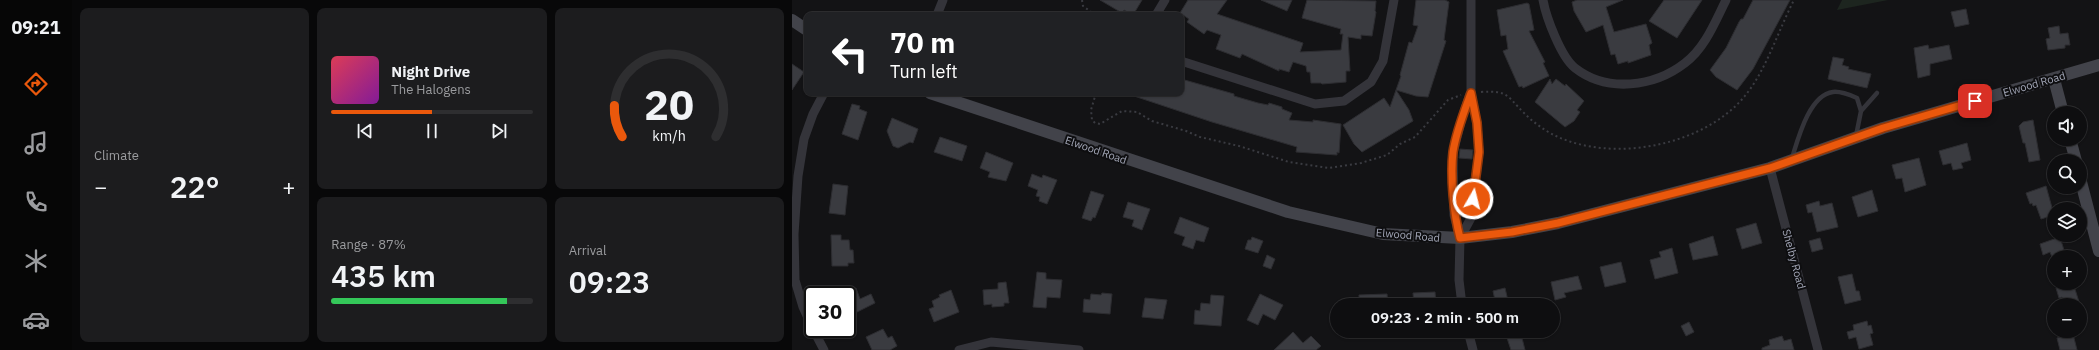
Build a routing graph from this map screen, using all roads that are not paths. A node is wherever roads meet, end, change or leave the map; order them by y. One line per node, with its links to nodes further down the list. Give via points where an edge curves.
1 (943, 0): 7 (street)
2 (1165, 0): 8 (street)
3 (1394, 0): 11 (street, via 1383,61 1371,82 1344,101 1315,104)
4 (1472, 0): 14 (street)
5 (1543, 0): 6 (street, via 1545,12 1563,51 1574,67 1591,78 1621,85 1651,81 1685,63 1710,34)
6 (1726, 0)
7 (938, 12)
8 (1158, 12)
9 (792, 20): 10 (main road)
10 (804, 28)
11 (1184, 62)
12 (2099, 65): 13 (main road, Elwood Road)
13 (2054, 79): 18 (main road); 20 (main road, Elwood Road)
14 (1473, 93): 24 (street, via 1479,152 1471,218); 24 (street, via 1462,118 1453,153 1454,215)
15 (1877, 93): 19 (lane)
16 (822, 96): 26 (street, via 804,139 798,176)
17 (939, 96): 24 (main road, Elwood Road, via 1288,212 1383,234)
18 (2061, 106)
19 (1862, 111): 20 (lane); 21 (lane, via 1857,98 1834,92 1825,94 1813,106)
20 (1856, 138): 21 (main road, Elwood Road)
21 (1792, 160): 22 (main road, Elwood Road)
22 (1770, 168): 24 (main road, Elwood Road, via 1558,223); 35 (street, Shelby Road)
23 (2084, 194): 25 (main road)
24 (1460, 238): 27 (street)
25 (2099, 251)
26 (794, 280): 28 (street)
27 (1461, 298)
28 (804, 309)
29 (818, 338): 31 (street)
30 (1470, 338): 34 (street)
31 (824, 350)
32 (959, 350): 33 (street, via 991,342)
33 (1079, 350)
34 (1473, 350)
35 (1818, 350)

